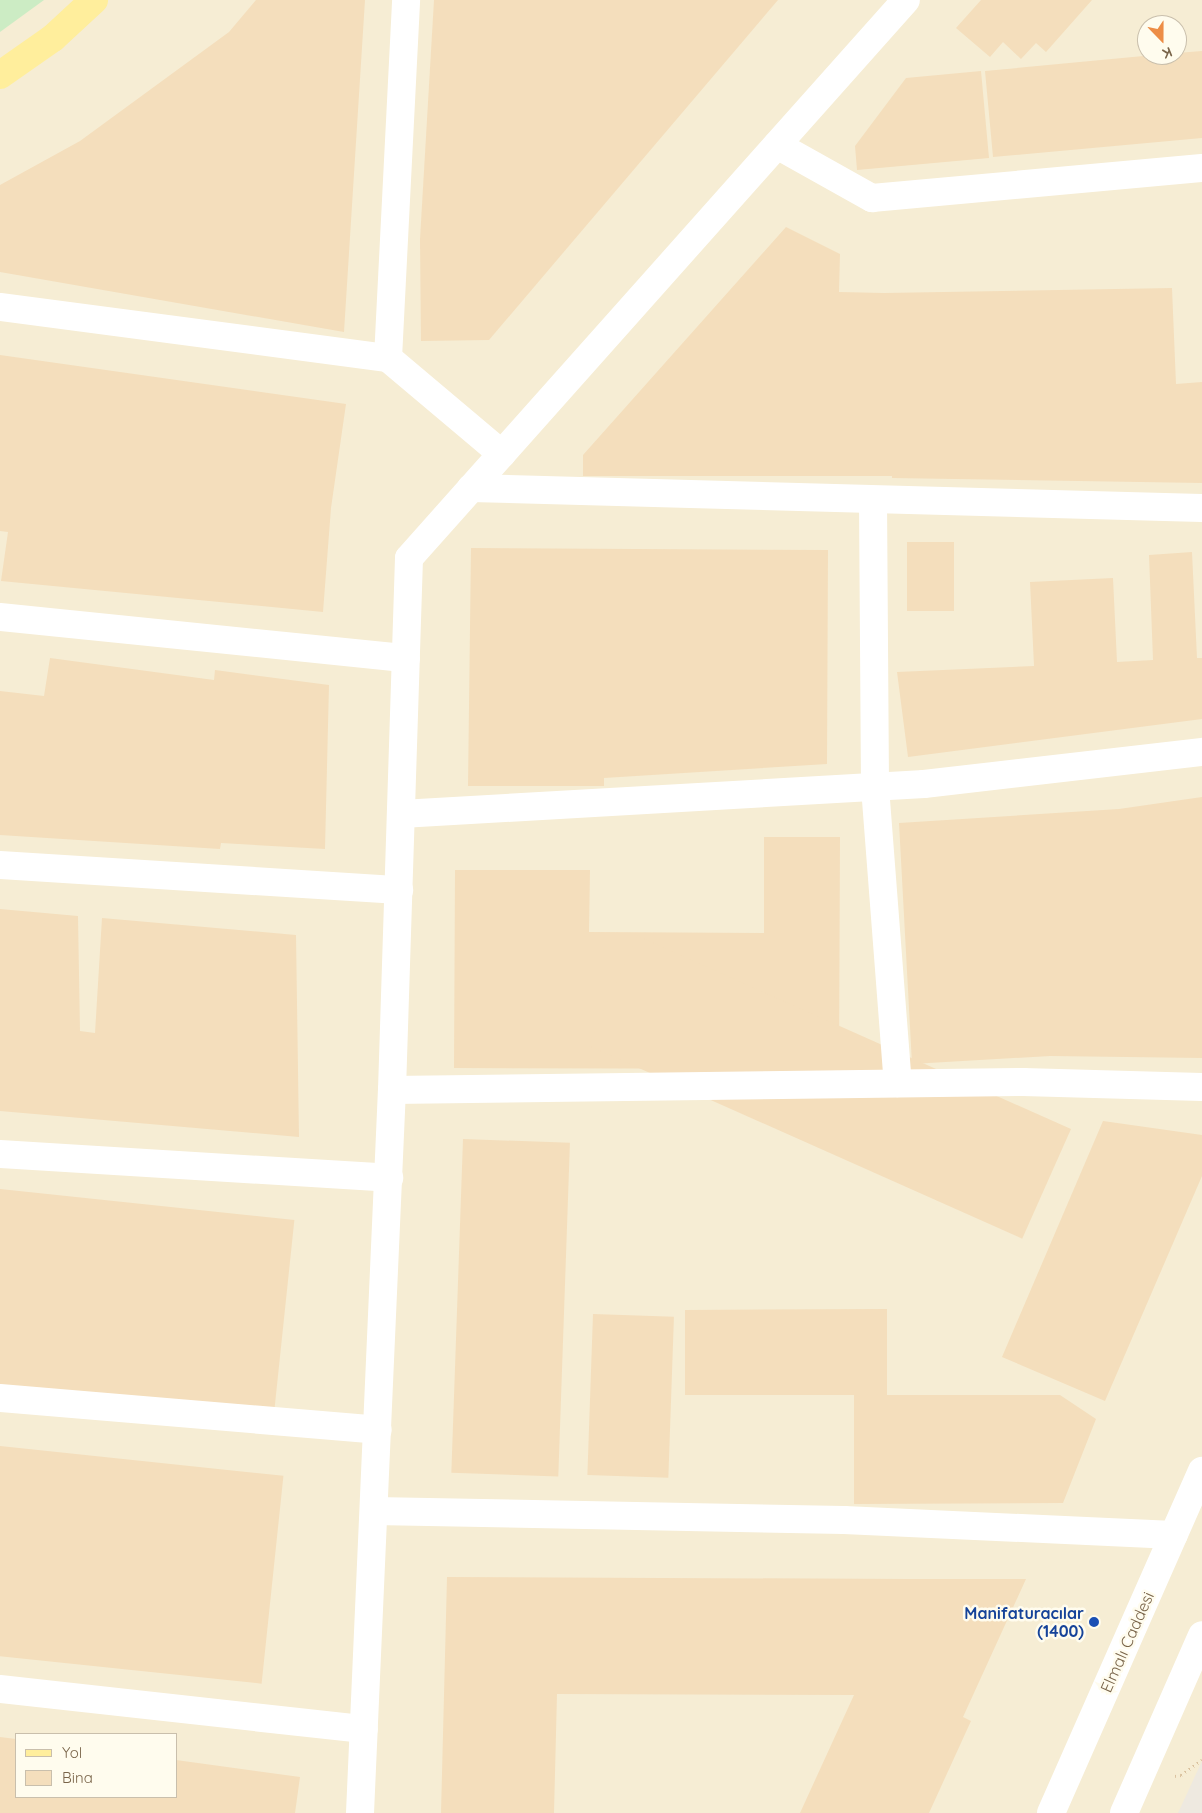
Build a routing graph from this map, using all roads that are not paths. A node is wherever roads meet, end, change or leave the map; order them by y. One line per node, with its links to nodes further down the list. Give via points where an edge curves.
1 (94, 0): 4 (main road, via 53,38)
2 (406, 0): 8 (street)
3 (906, 0): 5 (street)
4 (0, 75)
5 (777, 145): 6 (street, via 872,198); 9 (street)
6 (1202, 168)
7 (0, 307): 8 (street)
8 (388, 358): 9 (street)
9 (502, 454): 10 (street)
10 (471, 488): 11 (street); 14 (street, via 409,558)
11 (873, 500): 12 (street); 16 (street)
12 (1202, 508)
13 (0, 617): 14 (street)
14 (406, 658): 17 (street)
15 (1202, 752): 16 (street)
16 (876, 787): 17 (street); 20 (street)
17 (401, 814): 19 (street)
18 (0, 865): 19 (street)
19 (399, 890): 22 (street)
20 (898, 1083): 21 (street, via 1023,1082); 22 (street)
21 (1202, 1087)
22 (392, 1090): 24 (street)
23 (0, 1154): 24 (street)
24 (389, 1178): 26 (street)
25 (0, 1398): 26 (street)
26 (378, 1430): 28 (street)
27 (1202, 1471): 29 (street, Elmalı Caddesi)
28 (374, 1511): 29 (street, via 844,1520); 32 (street)
29 (1174, 1535): 34 (street, Elmalı Caddesi)
30 (1202, 1635): 35 (street)
31 (0, 1689): 32 (street)
32 (364, 1729): 33 (street)
33 (360, 1813)
34 (1052, 1813)
35 (1124, 1813)

